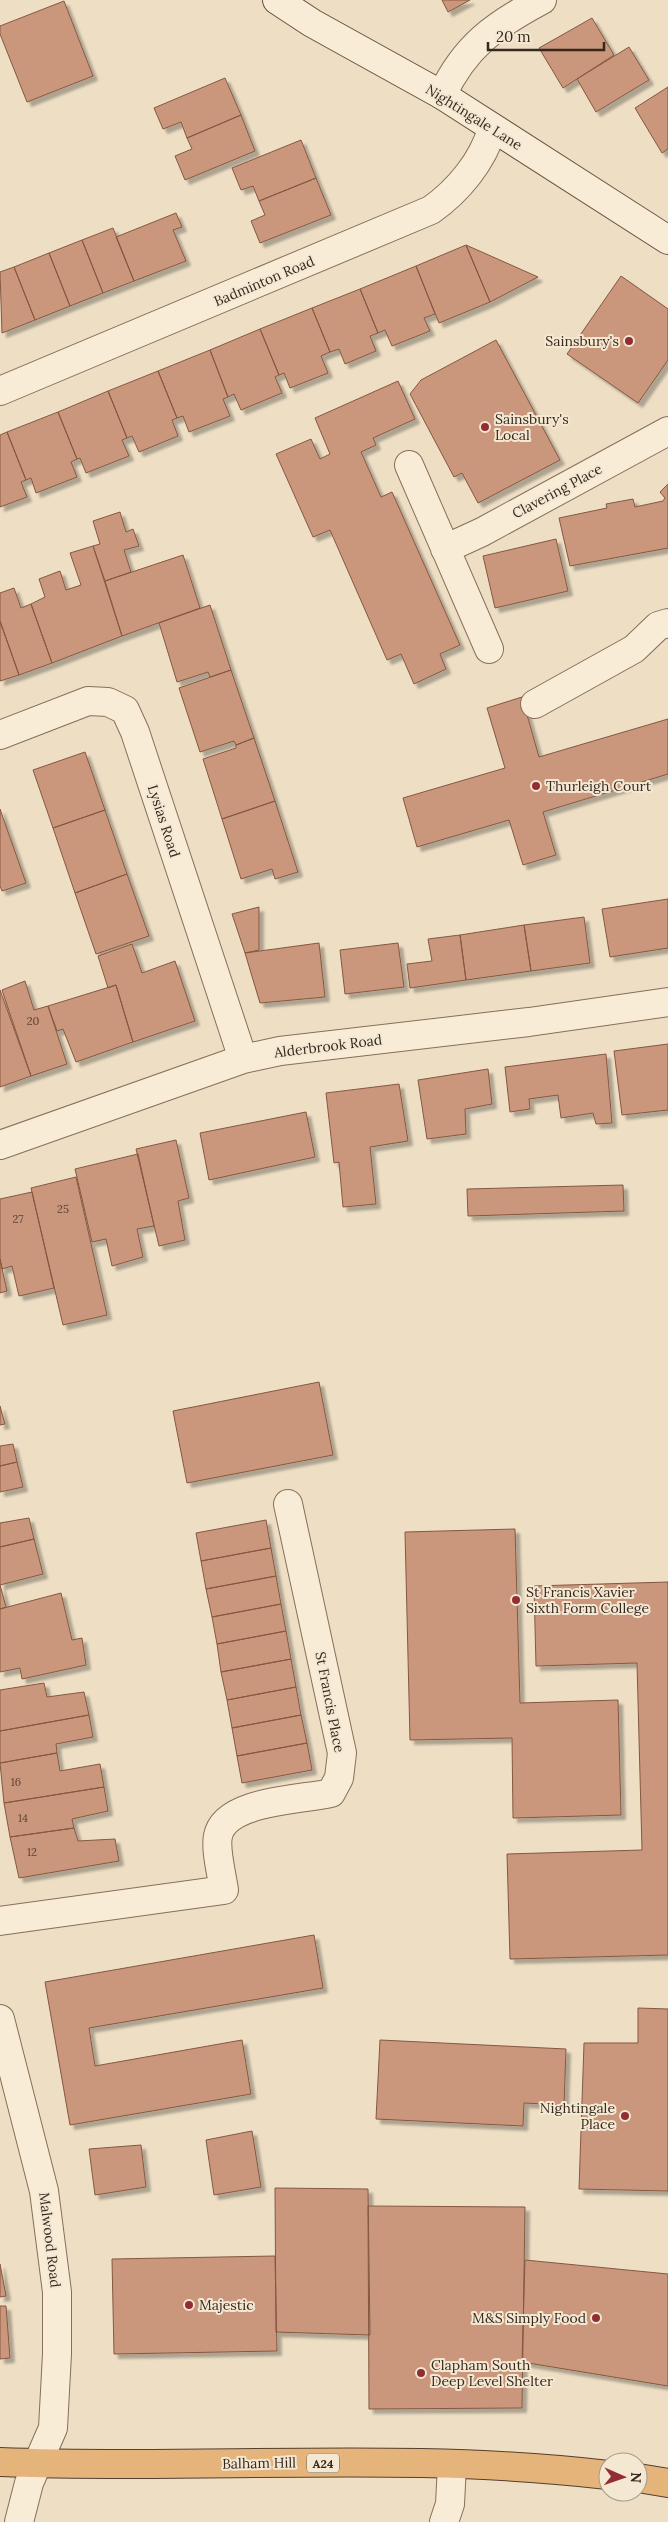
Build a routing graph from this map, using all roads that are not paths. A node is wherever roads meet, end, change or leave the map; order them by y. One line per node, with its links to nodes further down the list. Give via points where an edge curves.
1 (277, 0): 3 (street, Nightingale Lane)
2 (542, 0): 3 (street, via 483,36 468,53)
3 (442, 95): 4 (street, Nightingale Lane)
4 (492, 129): 5 (street, Nightingale Lane); 6 (street, Badminton Road, via 488,143 461,185 431,210)
5 (668, 240)
6 (0, 390)
7 (668, 431): 9 (street, Clavering Place)
8 (409, 465): 9 (street)
9 (445, 549): 11 (street)
10 (668, 623): 12 (street, via 658,626 634,649)
11 (489, 649)
12 (535, 704)
13 (0, 734): 15 (street, Lysias Road, via 88,701 108,702 125,710)
14 (668, 1002): 15 (street, Alderbrook Road)
15 (243, 1058): 16 (street, Alderbrook Road)
16 (0, 1144)
17 (288, 1504): 18 (street, St Francis Place, via 342,1753 339,1778 331,1793 262,1804 231,1816 222,1824 217,1837 224,1890)
18 (0, 1921)
19 (0, 2019): 21 (street, Malwood Road, via 44,2191 57,2292 56,2405 53,2428)
20 (0, 2462): 21 (highway, Balham Hill / A24)
21 (38, 2463): 22 (highway, Balham Hill / A24, via 361,2462); 26 (street, Malwood Road)
22 (452, 2465): 23 (highway, Balham Hill / A24); 27 (street, via 450,2504)
23 (598, 2474)
24 (648, 2479): 25 (highway)
25 (668, 2482)
26 (18, 2522)
27 (444, 2522)

